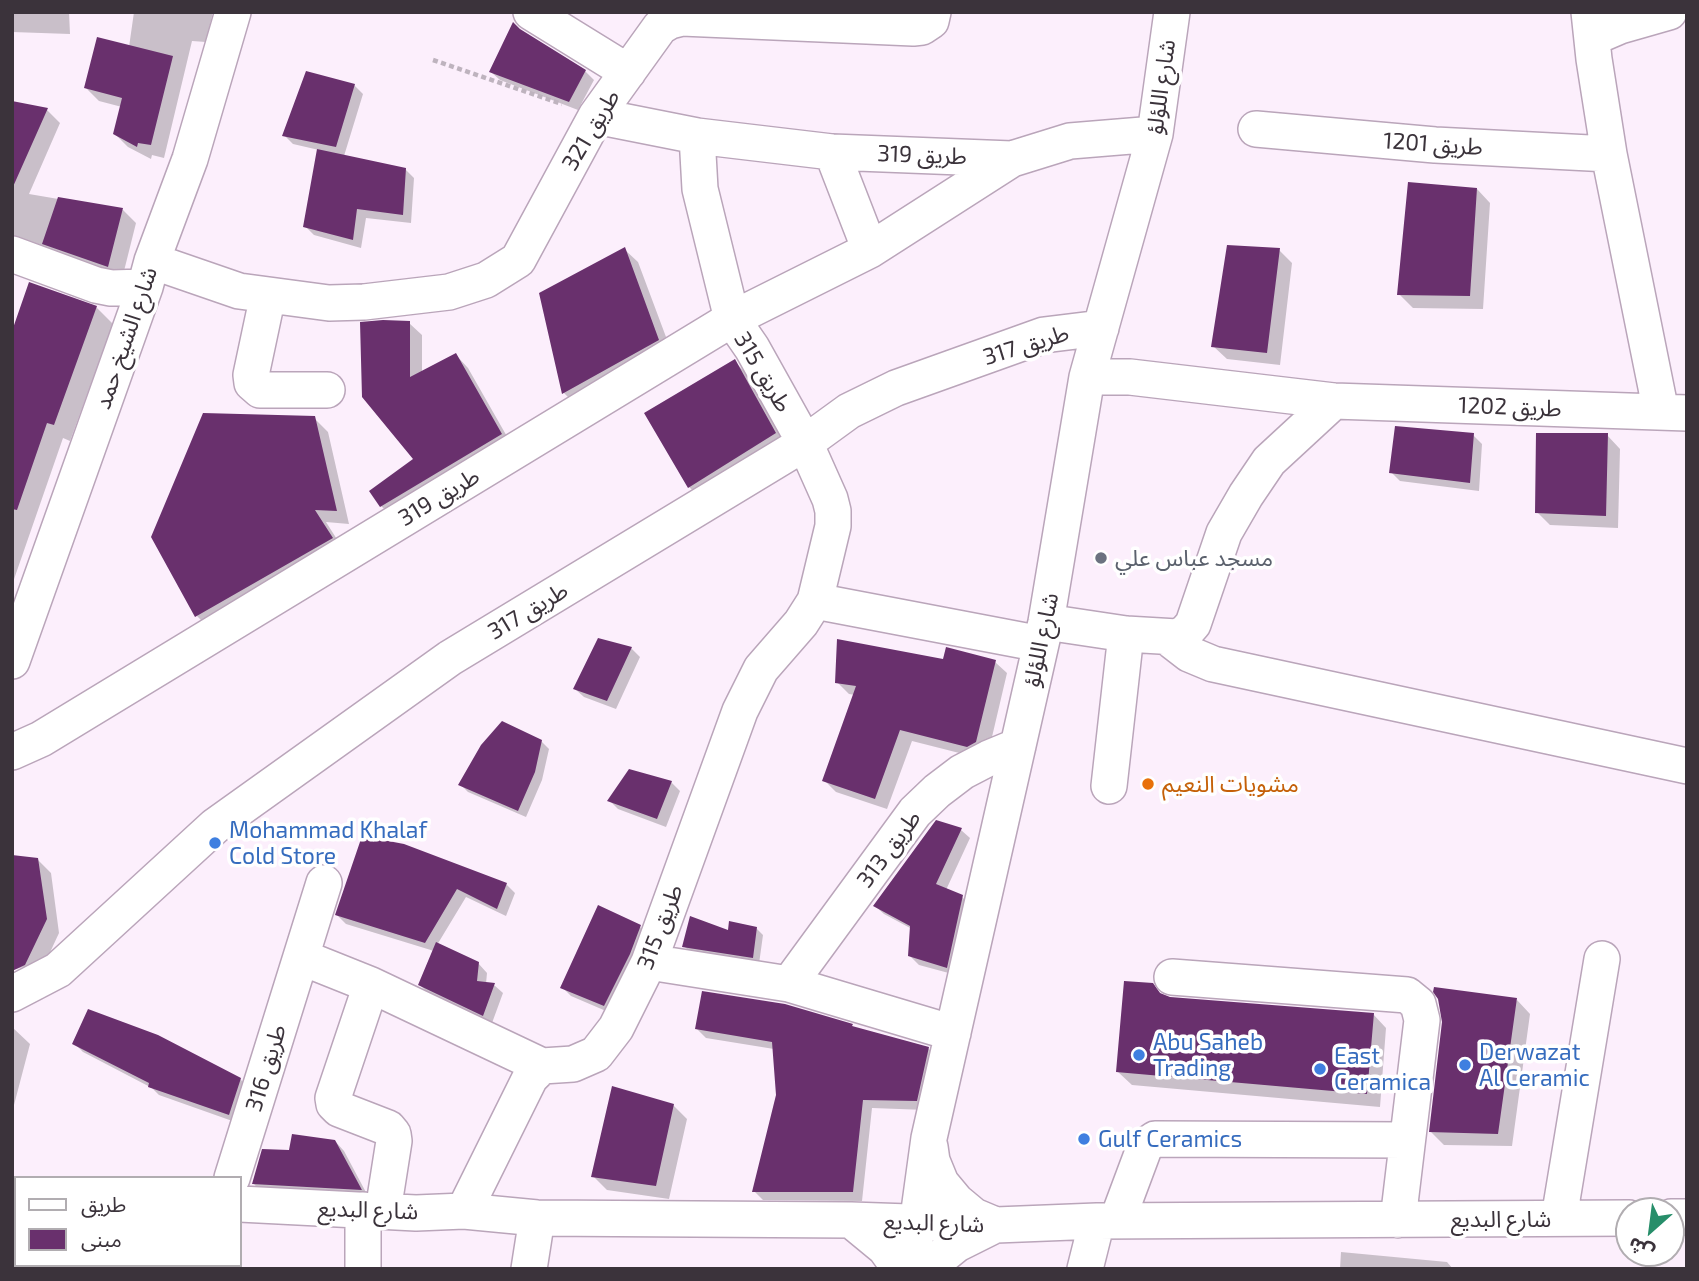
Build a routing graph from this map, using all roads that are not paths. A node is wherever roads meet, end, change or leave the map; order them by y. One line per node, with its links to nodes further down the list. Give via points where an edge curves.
1 (233, 12): 17 (street, شارع الشيخ حمد, via 190,159)
2 (531, 12): 7 (street)
3 (933, 12): 7 (street, طريق 321, via 931,21 913,28 682,18 660,27)
4 (1669, 12): 6 (street, via 1620,26)
5 (1164, 14): 10 (street, شارع اللؤلؤ)
6 (1591, 25): 13 (street)
7 (628, 72): 8 (street, طريق 321)
8 (596, 116): 11 (street, طريق 319); 18 (street, طريق 321, via 518,260 486,280 449,292 363,302)
9 (1256, 129): 13 (street, طريق 1201)
10 (1155, 134): 14 (street, طريق 319, via 1070,142); 20 (street, شارع اللؤلؤ)
11 (696, 136): 12 (street, طريق 319); 19 (street, طريق 315, via 700,189)
12 (832, 152): 14 (street, طريق 319); 15 (street)
13 (1609, 154): 24 (street)
14 (1012, 159): 15 (street, طريق 319)
15 (870, 250): 19 (street, طريق 319)
16 (12, 254): 17 (street, طريق 321, via 111,288)
17 (148, 274): 18 (street, طريق 321); 27 (street, شارع الشيخ حمد)
18 (268, 295): 22 (street, via 252,383 260,390)
19 (732, 319): 25 (street, طريق 315); 33 (street, طريق 319, via 41,738)
20 (1101, 328): 21 (street, شارع اللؤلؤ); 25 (street, طريق 317, via 1044,335 896,388 849,411)
21 (1087, 377): 23 (street, طريق 1202, via 1142,378); 28 (street, شارع اللؤلؤ)
22 (327, 390)
23 (1334, 401): 24 (street, طريق 1202); 30 (street, via 1269,461 1224,533 1193,624 1177,637)
24 (1674, 413)
25 (805, 443): 26 (street, طريق 315, via 833,511 834,526); 43 (street, طريق 317, via 450,658 215,825 58,970)
26 (815, 601): 28 (street); 39 (street, طريق 315, via 761,669 740,711)
27 (19, 620): 31 (street, شارع الشيخ حمد)
28 (1044, 633): 29 (street); 32 (street, شارع اللؤلؤ)
29 (1126, 634): 30 (street); 35 (street)
30 (1167, 637): 34 (street, via 1189,654 1213,664)
31 (12, 661)
32 (1018, 746): 41 (street, طريق 313, via 962,772 915,812); 44 (street, شارع اللؤلؤ)
33 (12, 751)
34 (1687, 766)
35 (1109, 786)
36 (324, 883): 37 (street, طريق 316)
37 (301, 957): 42 (street); 48 (street, طريق 316)
38 (1602, 960): 53 (street)
39 (649, 962): 41 (street); 45 (street, طريق 315, via 616,1028 596,1054 573,1064)
40 (1172, 977): 47 (street, via 1407,995 1418,1004 1422,1020)
41 (789, 984): 44 (street)
42 (371, 985): 45 (street); 50 (street, via 333,1098 339,1109 393,1134)
43 (12, 994)
44 (953, 1033): 46 (street, شارع اللؤلؤ)
45 (542, 1066): 51 (street, via 530,1078)
46 (929, 1138): 58 (street, شارع اللؤلؤ); 59 (street, via 941,1182 974,1216)
47 (1406, 1140): 56 (street); 57 (street, via 1155,1139 1145,1146)
48 (233, 1176)
49 (242, 1204): 50 (street, شارع البديع)
50 (373, 1210): 51 (street, شارع البديع); 60 (street)
51 (464, 1211): 52 (street, شارع البديع)
52 (537, 1218): 55 (street, شارع البديع); 61 (street)
53 (1559, 1218): 54 (street, شارع البديع); 56 (street, شارع البديع)
54 (1615, 1218)
55 (851, 1220): 58 (street, شارع البديع); 62 (street, via 885,1248)
56 (1398, 1220): 57 (street, شارع البديع)
57 (1107, 1221): 59 (street, شارع البديع); 65 (street)
58 (918, 1222): 59 (street, شارع البديع); 63 (street, شارع اللؤلؤ)
59 (996, 1225): 64 (street, via 957,1244)
60 (363, 1269)
61 (529, 1269)
62 (900, 1269)
63 (911, 1269)
64 (926, 1269)
65 (1085, 1269)

